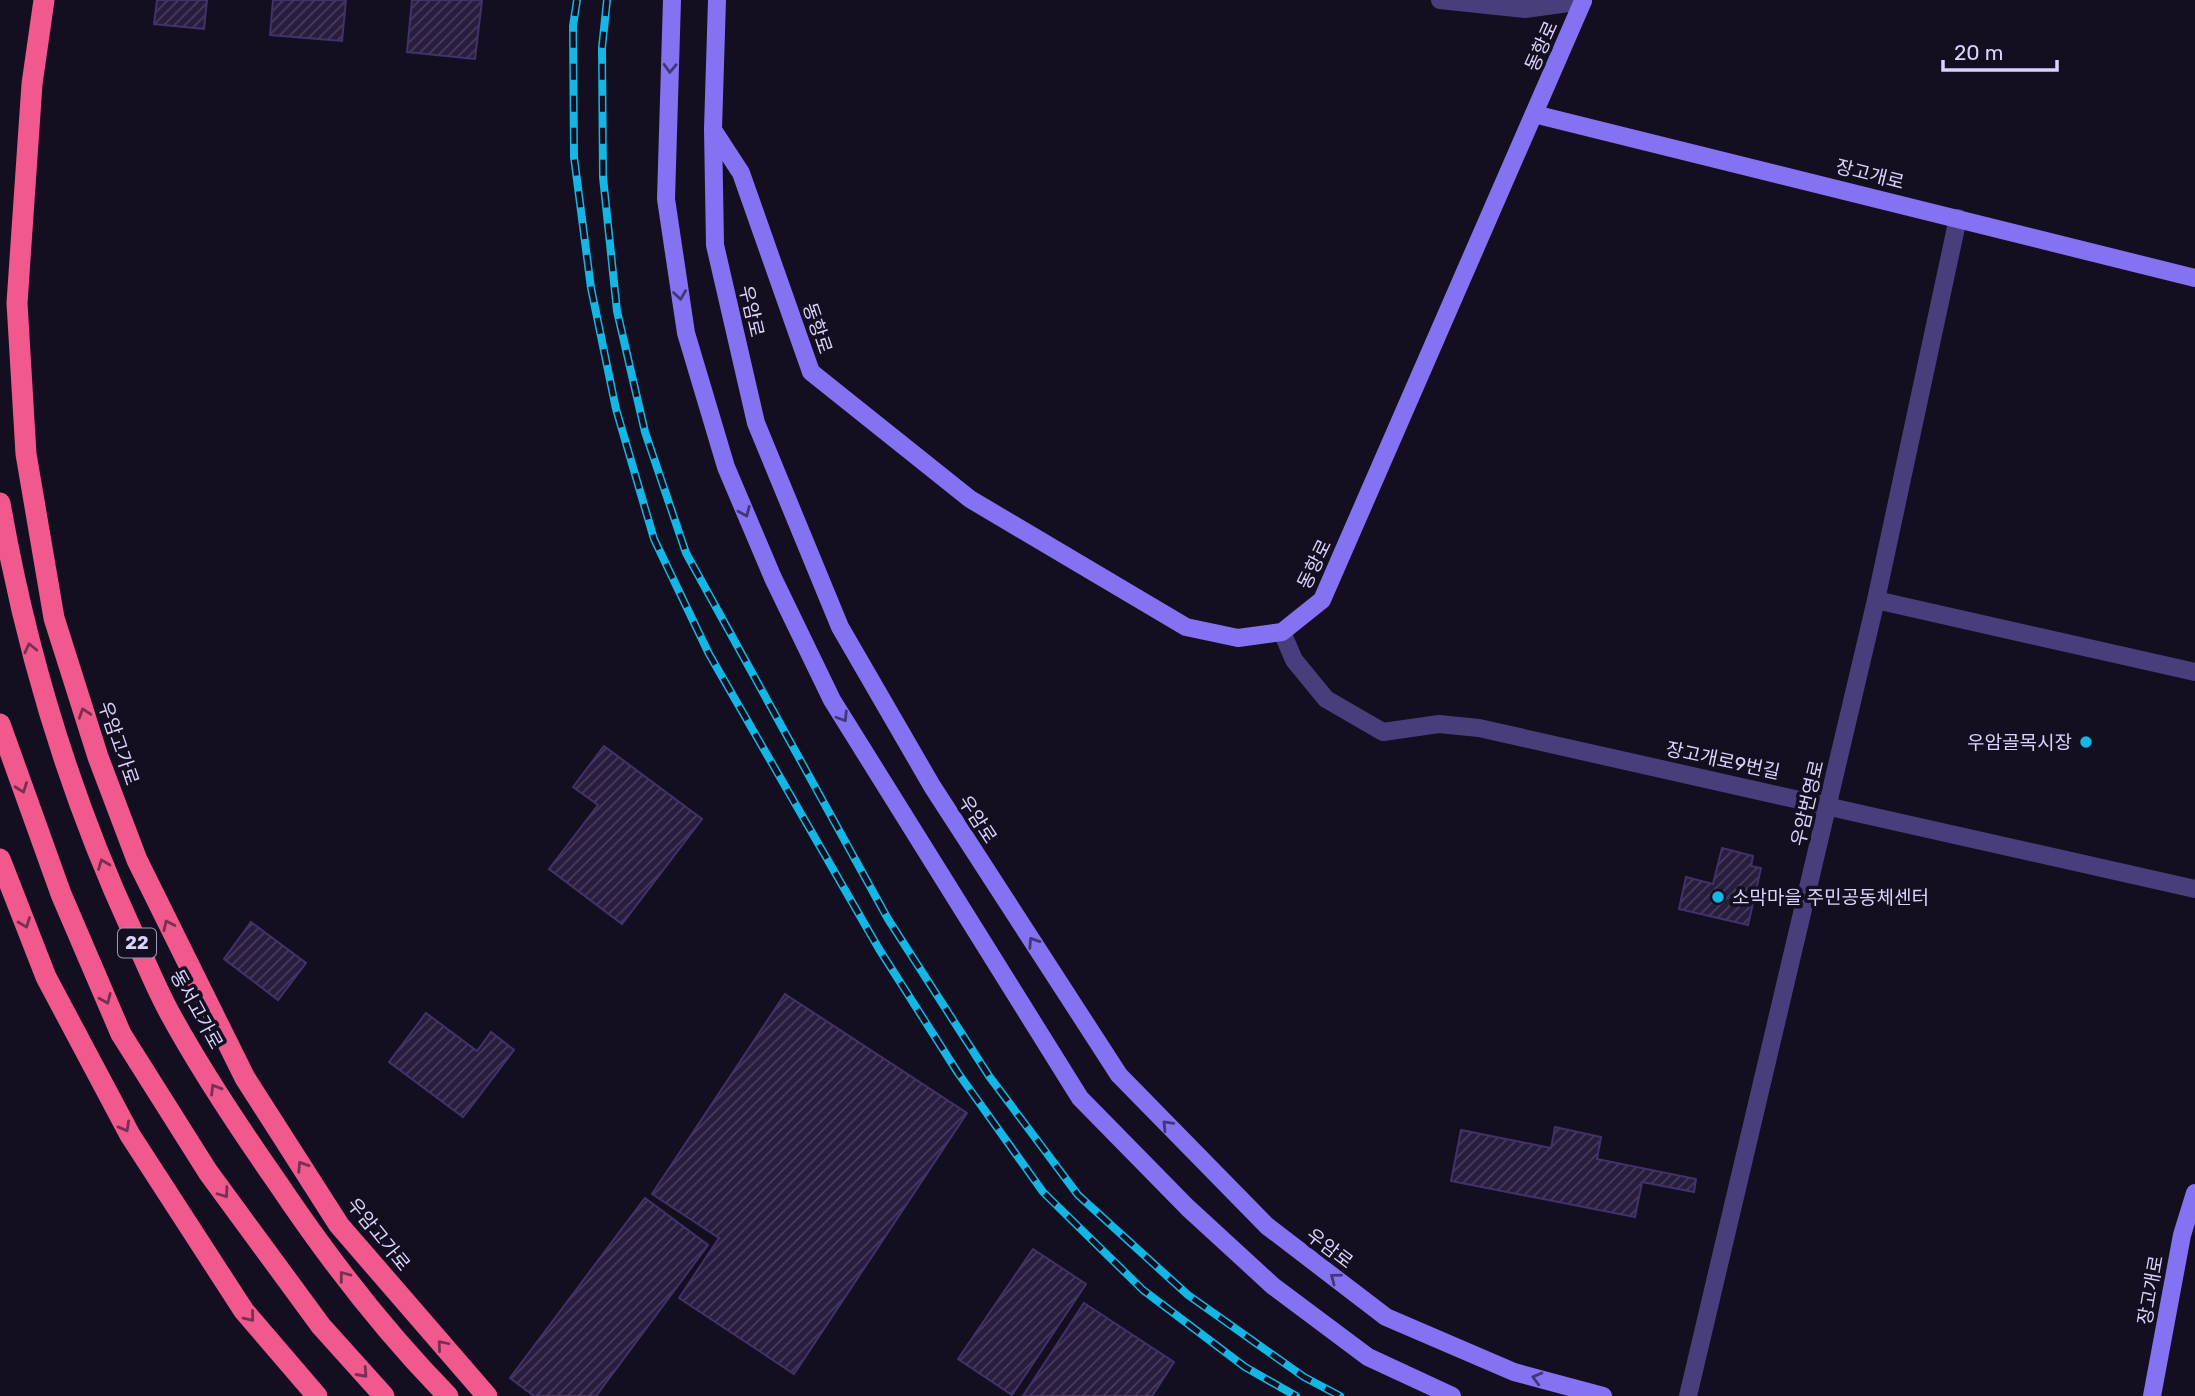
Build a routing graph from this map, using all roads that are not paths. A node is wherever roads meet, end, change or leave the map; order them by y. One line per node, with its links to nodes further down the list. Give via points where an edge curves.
1 (44, 0): 22 (highway, 우암고가로, one-way to 1, via 340,1225 245,1078 137,860 98,757 54,618 26,454 17,303 32,85)
2 (671, 0): 23 (main road, one-way to 23, via 666,199 686,334 726,467 832,699 1080,1098 1273,1286 1368,1357)
3 (718, 0): 7 (main road, 우암로)
4 (1440, 0): 5 (street, 동항로, via 1525,9)
5 (1583, 1): 6 (main road, 동항로)
6 (1534, 114): 8 (main road, 장고개로); 12 (main road, 동항로, via 1322,600)
7 (713, 129): 12 (main road, 동항로, via 741,173 811,372 970,499 1186,627 1238,638); 24 (main road, 우암로, one-way to 7, via 1514,1372 1385,1317 1266,1226 1119,1075 932,786 840,627 756,423 715,245)
8 (1958, 218): 9 (main road, 장고개로); 11 (street, 우암번영로)
9 (2195, 278)
10 (0, 503): 21 (highway, 동서고가로 / 22, one-way to 10, via 386,1330 299,1215 166,1007 114,893 51,723 12,573)
11 (1876, 600): 13 (street); 15 (street, 우암번영로)
12 (1282, 632): 15 (street, 장고개로9번길, via 1294,660 1326,699 1383,732 1439,724 1479,728)
13 (2195, 673)
14 (0, 724): 20 (highway, 22, one-way to 20, via 61,894 121,1034 208,1172 321,1326)
15 (1828, 805): 17 (street, 장고개로9번길); 25 (street, 우암번영로)
16 (0, 859): 19 (highway, one-way to 19, via 46,977 130,1135 244,1311)
17 (2195, 889)
18 (2195, 1194): 26 (main road, 장고개로, via 2182,1234)
19 (317, 1396)
20 (384, 1396)
21 (448, 1396)
22 (487, 1396)
23 (1452, 1396)
24 (1603, 1396)
25 (1688, 1396)
26 (2152, 1396)

